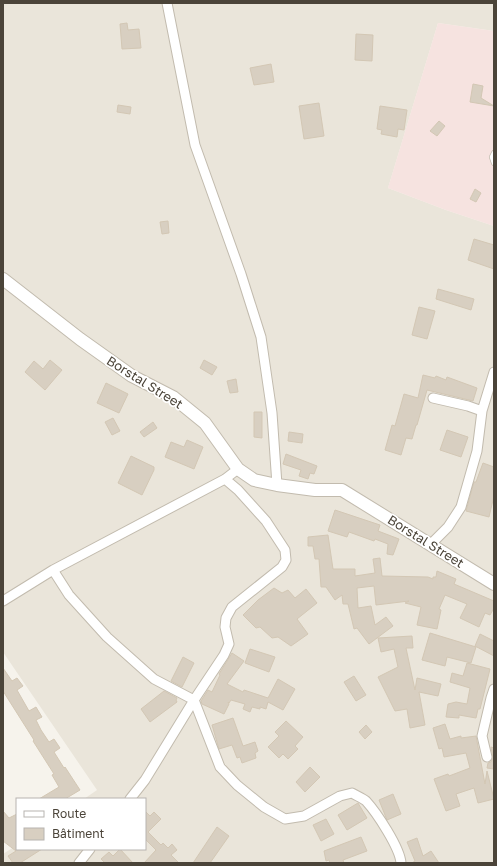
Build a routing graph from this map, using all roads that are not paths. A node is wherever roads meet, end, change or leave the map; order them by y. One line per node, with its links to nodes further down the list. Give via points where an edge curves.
1 (167, 3): 10 (street, via 195,145 261,337 272,413)
2 (494, 153): 3 (lane)
3 (494, 163)
4 (3, 279): 8 (street, Borstal Street, via 132,376 173,397 205,423)
5 (494, 372): 7 (street)
6 (432, 398): 7 (street)
7 (482, 411): 11 (street, via 477,451 461,507 448,527)
8 (238, 469): 9 (street); 10 (street, Borstal Street, via 254,480)
9 (225, 479): 12 (street); 16 (street, via 266,521 285,550 286,560 282,567 232,607 226,618 225,627 229,644)
10 (277, 485): 11 (street, Borstal Street, via 314,490 342,490)
11 (431, 544): 13 (street, Borstal Street)
12 (53, 570): 14 (street); 16 (street, via 69,595 107,636 154,679)
13 (494, 584)
14 (3, 601)
15 (494, 689): 17 (street, via 482,736)
16 (194, 700): 18 (street, via 145,780); 21 (street, via 220,767 237,786 264,808 285,819 304,816 340,796 352,793 365,800 386,829 400,855)
17 (487, 757)
18 (131, 798)
19 (89, 850): 20 (street)
20 (79, 863)
21 (401, 863)

